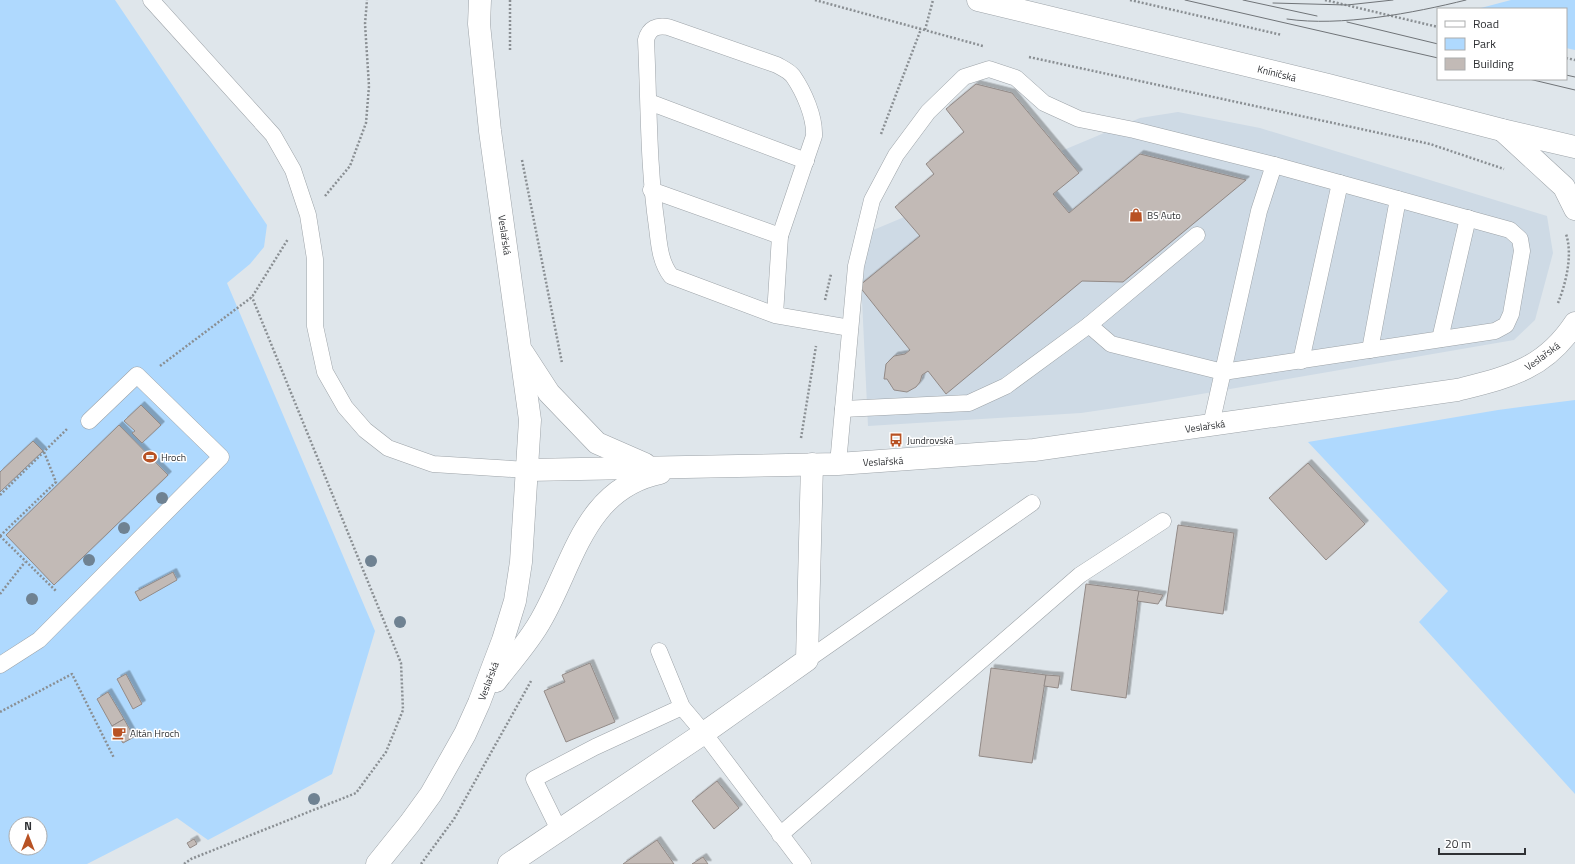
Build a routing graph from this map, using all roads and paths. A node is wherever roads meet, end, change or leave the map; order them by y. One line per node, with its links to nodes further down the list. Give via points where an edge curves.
1 (151, 0): 24 (lane, via 273,135 293,170)
2 (367, 0): 24 (path, via 365,24 369,86 366,123 350,166)
3 (480, 0): 36 (street, Veslařská, via 479,24 490,131)
4 (815, 0): 10 (path)
5 (933, 0): 10 (path)
6 (978, 0): 15 (street, Kníničská)
7 (1130, 0): 11 (path)
8 (1325, 0): 9 (path)
9 (1437, 27)
10 (925, 30): 12 (path)
11 (1282, 35)
12 (986, 47)
13 (1025, 56): 19 (path, via 1430,144)
14 (649, 102): 17 (lane); 17 (lane, via 646,40 652,28 660,26 777,65 792,74 812,114 814,136); 21 (lane)
15 (1502, 130): 16 (street, Kníničská); 23 (street, via 1564,187)
16 (1575, 146)
17 (806, 161): 26 (lane)
18 (1274, 165): 20 (lane); 34 (lane, via 1079,119 1044,103 1016,78 989,69 964,77 928,112 896,154 872,200 856,266); 39 (lane, via 1258,211)
19 (1510, 171)
20 (1340, 183): 22 (lane); 38 (lane)
21 (652, 190): 26 (lane); 30 (lane, via 662,258 671,276)
22 (1398, 199): 25 (lane); 37 (lane)
23 (1575, 209)
24 (308, 215): 29 (path, via 292,234); 50 (lane, via 315,259 315,326 325,372 345,408 365,430 388,448 433,464)
25 (1468, 218): 35 (lane); 35 (lane, via 1510,230 1520,239 1522,251 1511,314 1506,325 1496,331)
26 (780, 236): 30 (lane)
27 (1197, 236): 33 (lane)
28 (828, 282): 31 (path)
29 (252, 297): 40 (path); 68 (path, via 401,663 403,710 386,752 356,793)
30 (775, 314): 31 (lane)
31 (820, 323): 34 (lane); 44 (path)
32 (1575, 323): 43 (street, Veslařská, via 1563,341 1528,369 1495,381 1457,390)
33 (1089, 325): 39 (lane, via 1111,344); 41 (lane, via 1006,386 969,403)
34 (850, 328): 41 (lane)
35 (1440, 339): 37 (lane)
36 (521, 350): 49 (street, via 549,393 597,443); 50 (street, Veslařská, via 530,420)
37 (1370, 350): 38 (lane)
38 (1301, 360): 39 (lane)
39 (1223, 372): 43 (lane)
40 (142, 380): 42 (lane, via 137,375); 57 (lane, via 221,457)
41 (843, 409): 47 (lane)
42 (89, 421): 45 (path, via 82,415)
43 (1211, 425): 47 (street, Veslařská, via 1034,450)
44 (801, 442)
45 (44, 452): 51 (path); 54 (path, via 56,482)
46 (812, 464): 47 (street, Veslařská); 48 (street, Veslařská); 59 (street)
47 (838, 464)
48 (690, 466): 49 (street, Veslařská); 61 (street, via 633,481 605,502 579,542 541,621)
49 (652, 467): 50 (street, Veslařská)
50 (528, 470): 61 (street, Veslařská, via 521,562 515,601)
51 (0, 495)
52 (1032, 503): 59 (lane)
53 (1163, 520): 67 (lane, via 1080,575)
54 (0, 536): 55 (path)
55 (25, 562): 56 (path); 57 (path)
56 (0, 594)
57 (73, 606): 60 (lane, via 38,640)
58 (659, 651): 62 (lane)
59 (808, 660): 64 (street)
60 (0, 665)
61 (480, 703): 69 (street, Veslařská, via 431,794)
62 (682, 707): 64 (lane); 66 (lane, via 595,747 534,779)
63 (0, 712): 65 (path, via 72,674)
64 (704, 733): 66 (street); 67 (lane)
65 (114, 758)
66 (559, 830): 70 (street)
67 (780, 835): 71 (lane)
68 (184, 864)
69 (377, 864)
70 (509, 864)
71 (803, 864)

